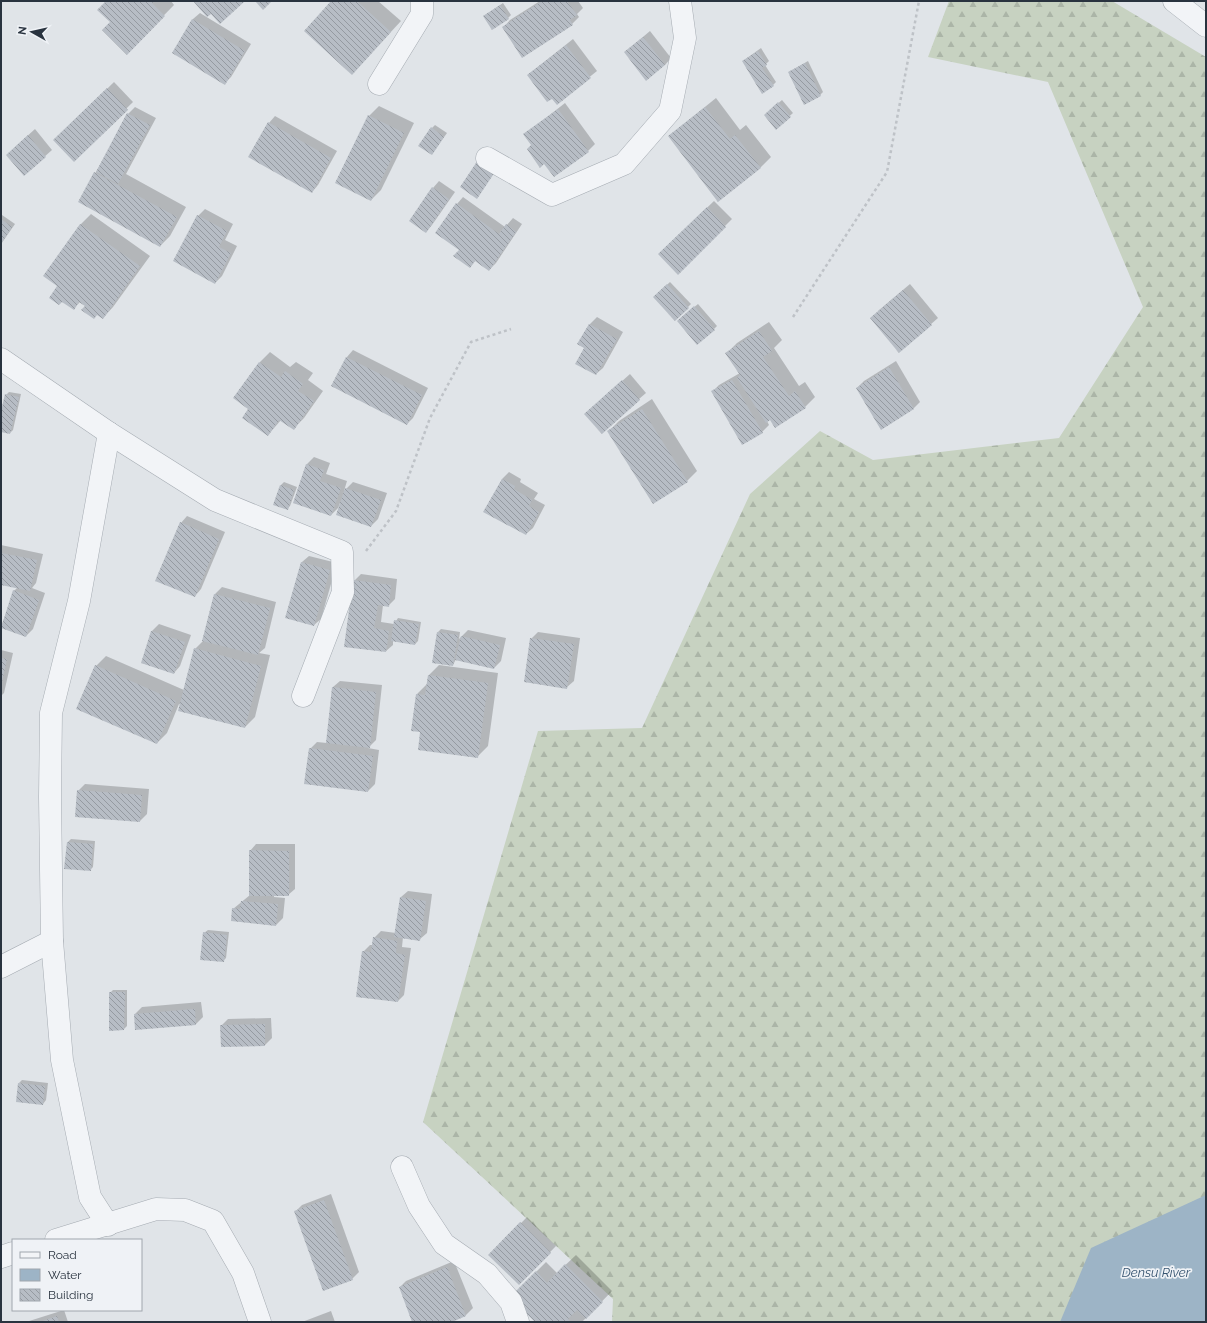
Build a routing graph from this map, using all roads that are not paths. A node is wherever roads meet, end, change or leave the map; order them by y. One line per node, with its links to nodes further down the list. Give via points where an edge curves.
1 (422, 1): 5 (street, via 422,14)
2 (680, 1): 6 (street, via 685,38 670,111 624,164 552,195)
3 (1174, 1): 4 (street)
4 (1206, 26)
5 (379, 84)
6 (487, 158)
7 (1, 359): 8 (street)
8 (110, 433): 9 (street, via 215,500 342,552 343,592); 10 (street, via 79,602 51,713)
9 (303, 696)
10 (52, 941): 11 (street); 13 (street, via 62,1060 90,1197)
11 (1, 967)
12 (402, 1167): 18 (street, via 419,1206 444,1244 487,1274 511,1302)
13 (108, 1225): 14 (street); 17 (street, via 156,1209 185,1210 212,1221 243,1273)
14 (59, 1239)
15 (12, 1253): 16 (street)
16 (1, 1257)
17 (260, 1322)
18 (518, 1322)

